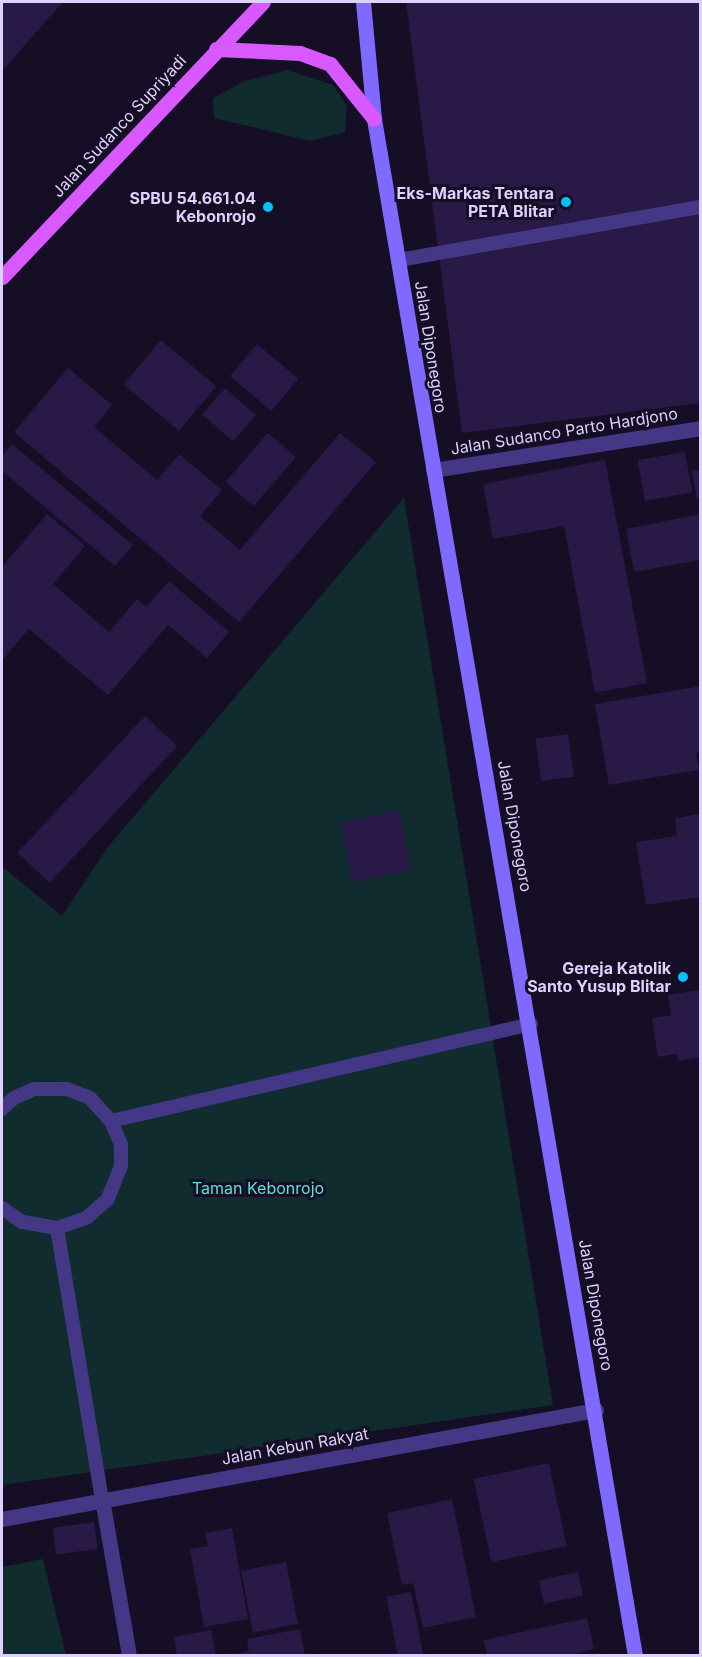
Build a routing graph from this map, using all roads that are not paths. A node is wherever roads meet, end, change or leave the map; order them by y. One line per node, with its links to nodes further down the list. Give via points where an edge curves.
1 (264, 2): 3 (main road, Jalan Sudanco Supriyadi)
2 (363, 2): 4 (main road, Jalan Diponegoro)
3 (216, 49): 4 (main road, via 300,52 330,64); 7 (main road, Jalan Sudanco Supriyadi)
4 (374, 119): 6 (main road, Jalan Diponegoro)
5 (700, 207): 6 (lane)
6 (399, 260): 9 (main road, Jalan Diponegoro)
7 (2, 277)
8 (700, 428): 9 (street, Jalan Sudanco Parto Hardjono)
9 (433, 470): 10 (main road, Jalan Diponegoro)
10 (531, 1024): 12 (lane); 15 (main road, Jalan Diponegoro)
11 (2, 1109): 12 (lane, via 34,1089 67,1089 90,1098)
12 (111, 1121): 14 (lane, via 121,1144 121,1166 108,1199 86,1218)
13 (2, 1208): 14 (lane, via 22,1222)
14 (57, 1228): 16 (lane)
15 (596, 1410): 16 (street, Jalan Kebun Rakyat); 19 (main road, Jalan Diponegoro)
16 (102, 1499): 17 (street, Jalan Kebun Rakyat); 18 (street)
17 (2, 1518)
18 (129, 1656)
19 (635, 1656)

